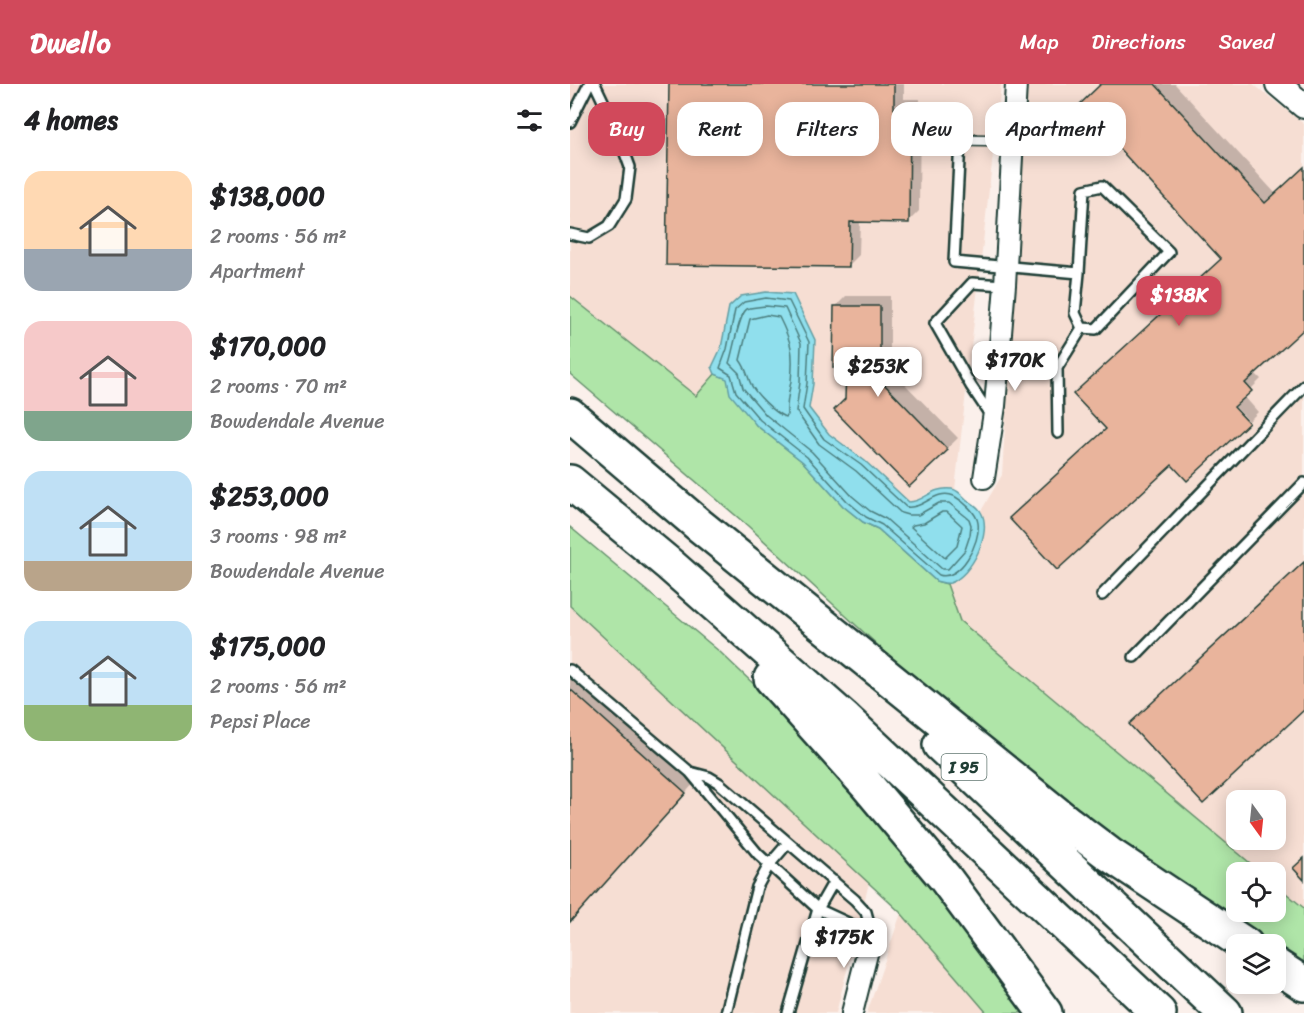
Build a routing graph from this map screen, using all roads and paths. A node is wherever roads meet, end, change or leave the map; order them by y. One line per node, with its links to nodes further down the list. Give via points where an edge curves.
1 (590, 84): 7 (lane)
2 (595, 84): 10 (lane, via 630,167 626,199 609,226 590,238)
3 (1016, 84): 5 (street)
4 (1278, 84): 6 (street)
5 (1015, 102)
6 (1304, 106)
7 (570, 122)
8 (985, 140): 12 (lane, via 960,140 954,262)
9 (1011, 156): 12 (street)
10 (570, 234)
11 (1079, 273): 12 (lane); 13 (lane, via 1075,313); 13 (lane, via 1084,190 1102,186 1169,252 1096,329)
12 (1005, 276): 16 (street); 16 (lane, via 972,283 935,323)
13 (1082, 328): 17 (lane, via 1057,368)
14 (1304, 386): 23 (lane)
15 (570, 415): 21 (highway, I 95)
16 (993, 419): 18 (street)
17 (1058, 432)
18 (984, 478)
19 (570, 482): 22 (highway, I 95)
20 (1304, 483): 24 (lane)
21 (699, 525): 32 (highway, via 1068,823); 40 (highway, I 95)
22 (670, 565): 38 (highway, via 892,815); 39 (highway, I 95, via 894,763)
23 (1102, 596)
24 (1134, 657)
25 (570, 670): 26 (lane)
26 (690, 772): 27 (lane, via 719,783); 28 (lane)
27 (788, 843): 28 (lane); 29 (lane)
28 (769, 865): 30 (lane); 35 (lane, via 757,887)
29 (834, 881): 30 (lane); 31 (lane, via 866,912)
30 (818, 909): 31 (lane); 36 (lane)
31 (872, 934): 37 (street)
32 (1229, 934)
33 (1286, 972): 34 (highway)
34 (1304, 984)
35 (726, 1013)
36 (788, 1013)
37 (852, 1013)
38 (1045, 1013)
39 (1159, 1013)
40 (1225, 1013)

